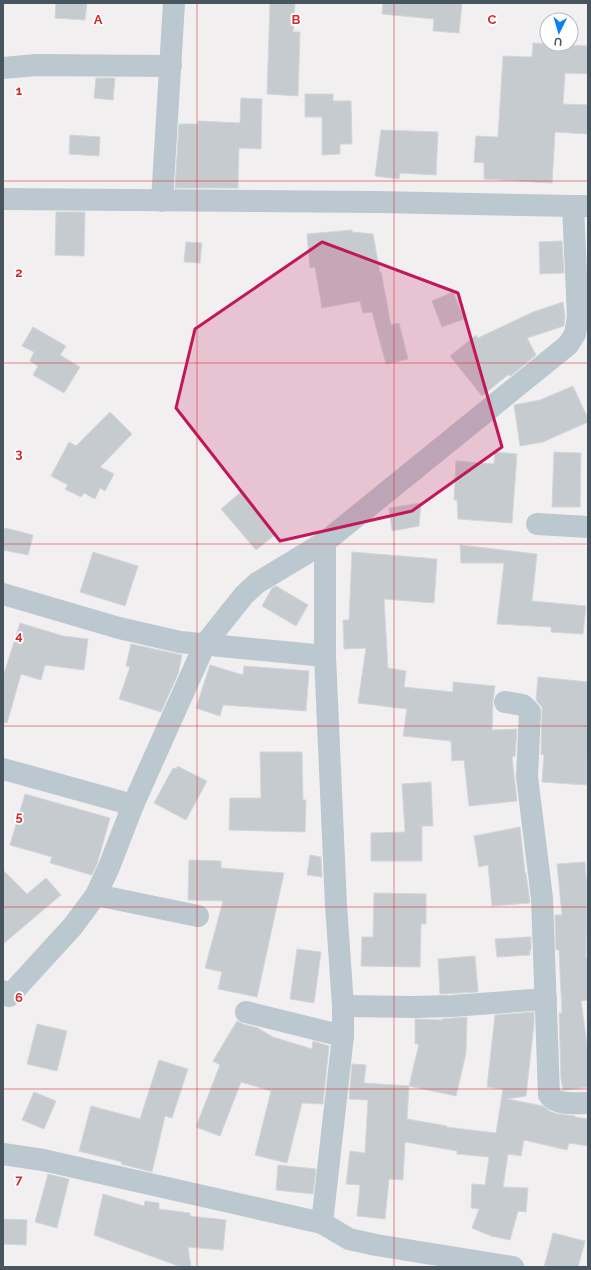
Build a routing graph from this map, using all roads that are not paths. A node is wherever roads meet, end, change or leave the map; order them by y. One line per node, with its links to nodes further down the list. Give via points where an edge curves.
1 (174, 3): 2 (street)
2 (171, 66): 3 (street, via 36,65); 5 (street)
3 (3, 68)
4 (3, 199): 5 (street)
5 (162, 201): 6 (street)
6 (580, 206): 9 (street, via 578,317 575,334 568,345)
7 (537, 524): 8 (street)
8 (588, 527)
9 (325, 542): 11 (street, via 258,583 244,595); 12 (street)
10 (3, 594): 11 (street, via 119,628 180,642)
11 (205, 644): 12 (street); 15 (street)
12 (325, 656): 20 (street, via 335,897)
13 (505, 702): 19 (street, via 524,705 530,712 527,777 542,898)
14 (3, 769): 15 (street)
15 (133, 805): 16 (street)
16 (96, 895): 17 (street); 18 (street, via 72,926)
17 (198, 916)
18 (5, 996)
19 (546, 999): 20 (street, via 452,1006); 23 (street, via 549,1095 553,1100 561,1102)
20 (343, 1006): 22 (street)
21 (246, 1012): 22 (street)
22 (343, 1036): 25 (street)
23 (588, 1103)
24 (3, 1154): 25 (street, via 43,1160)
25 (322, 1223): 26 (street, via 349,1239)
26 (512, 1267)

